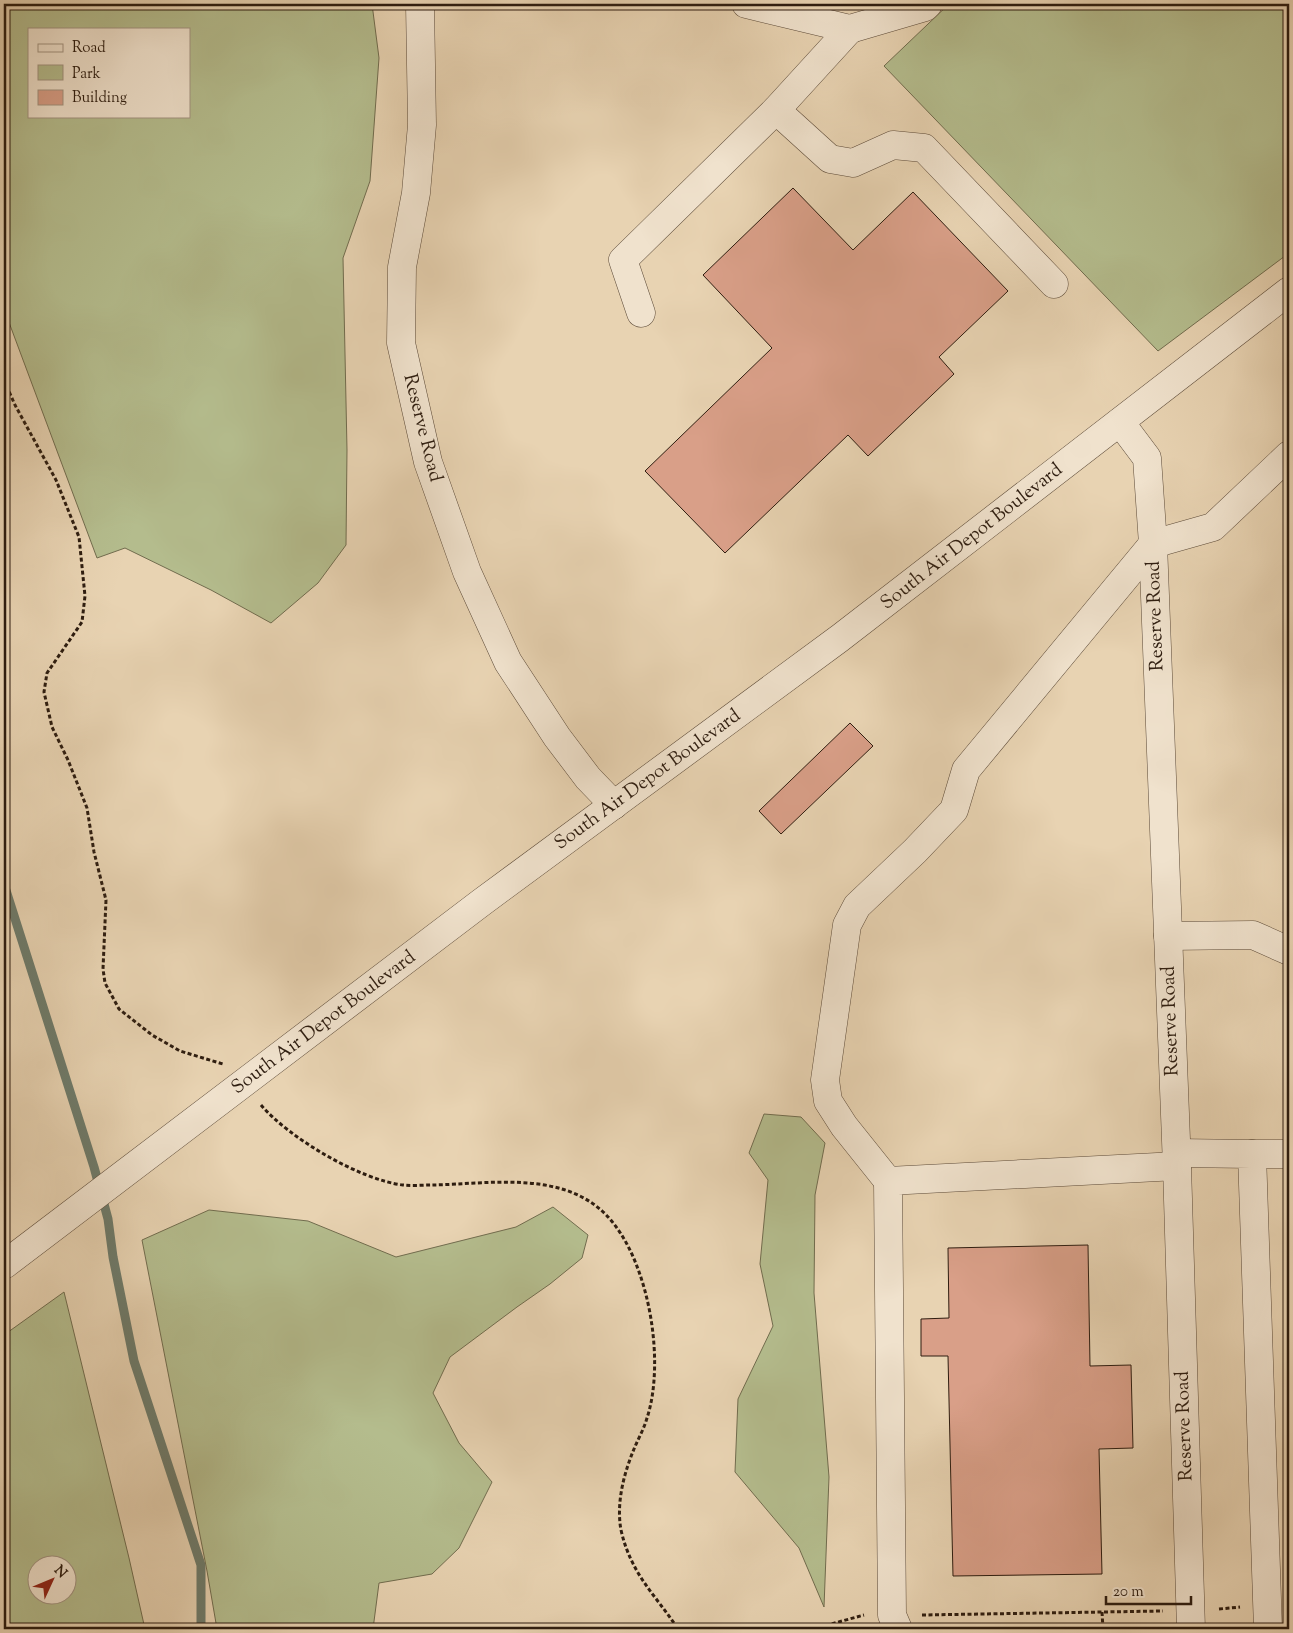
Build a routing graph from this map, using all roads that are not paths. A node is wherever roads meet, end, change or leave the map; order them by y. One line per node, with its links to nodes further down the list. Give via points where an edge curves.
1 (420, 4): 12 (street, Reserve Road, via 422,125 416,192 402,266 401,342 428,462 467,572 508,662 588,778)
2 (746, 4): 4 (street)
3 (928, 4): 4 (street)
4 (850, 29): 5 (street)
5 (776, 110): 6 (street, via 830,159 852,163 893,145 924,148); 8 (street, via 623,260)
6 (1054, 284)
7 (1289, 291): 9 (street, South Air Depot Boulevard)
8 (640, 313)
9 (1120, 422): 11 (street, Reserve Road, via 1147,458); 12 (street, South Air Depot Boulevard, via 840,638)
10 (1289, 455): 11 (street, via 1213,527)
11 (1153, 544): 13 (street, Reserve Road); 18 (street, via 966,770 954,810 857,906 847,925 825,1080 828,1101)
12 (614, 805): 19 (street, South Air Depot Boulevard)
13 (1168, 936): 14 (street, via 1253,934); 17 (street, Reserve Road)
14 (1289, 951)
15 (1252, 1154): 16 (street); 17 (street); 22 (street)
16 (1289, 1154)
17 (1177, 1160): 18 (street); 21 (street, Reserve Road)
18 (888, 1181): 20 (street, via 892,1614)
19 (4, 1265)
20 (906, 1622)
21 (1191, 1629)
22 (1268, 1629)

